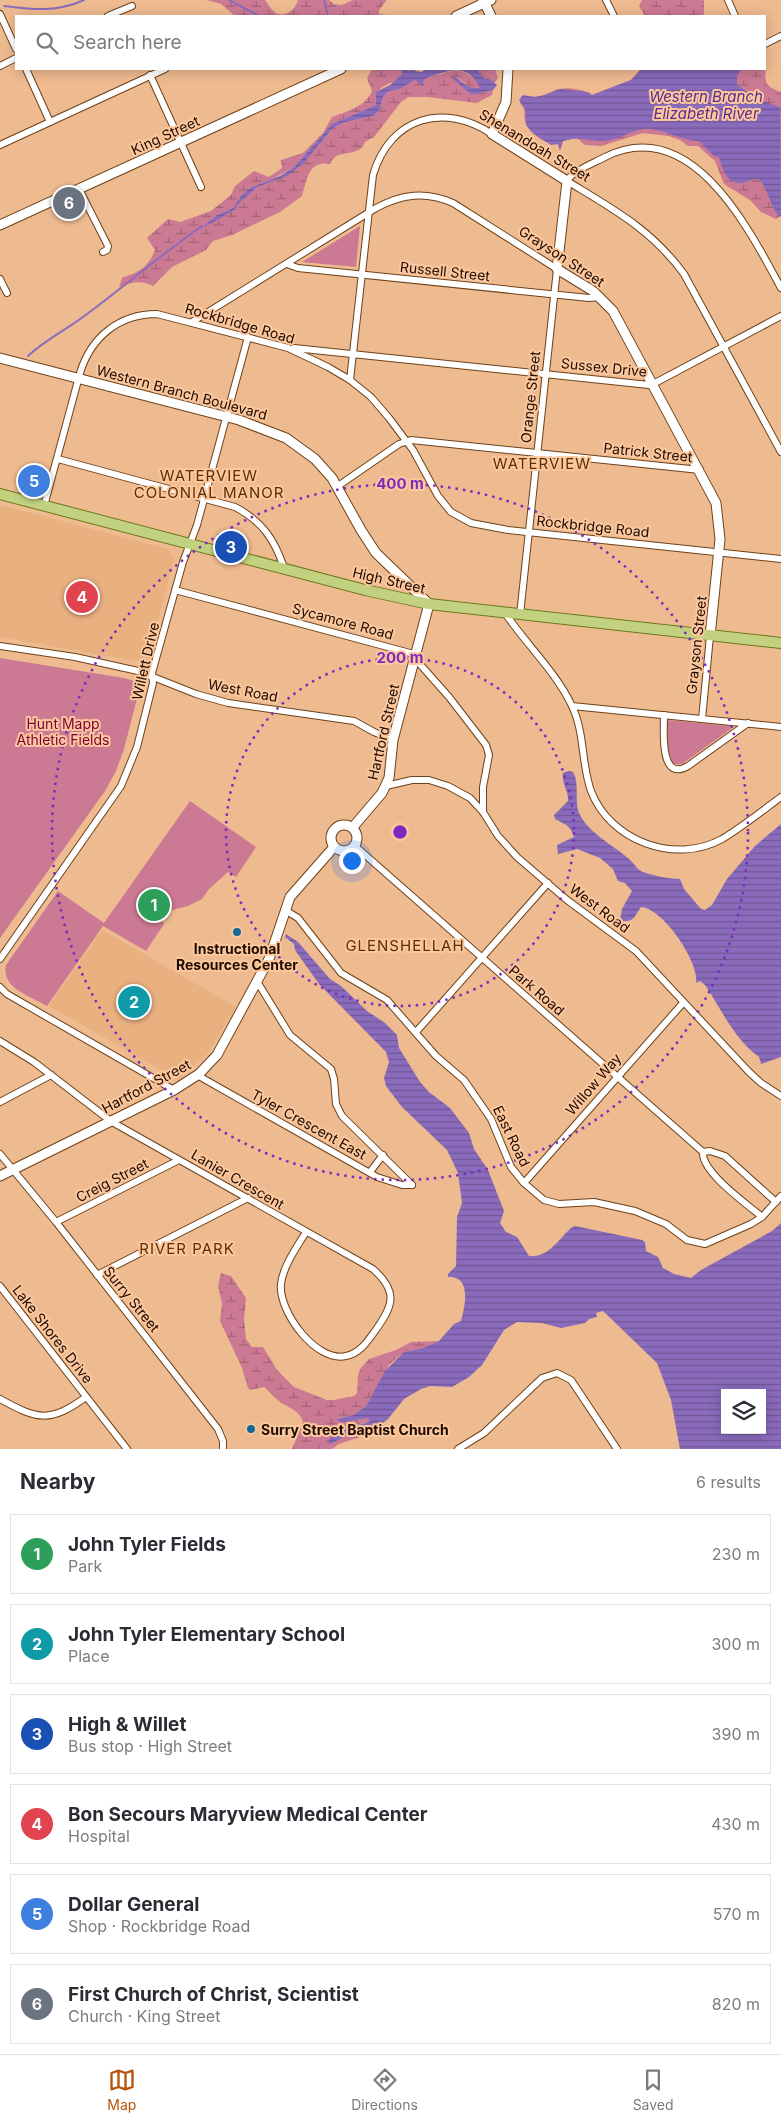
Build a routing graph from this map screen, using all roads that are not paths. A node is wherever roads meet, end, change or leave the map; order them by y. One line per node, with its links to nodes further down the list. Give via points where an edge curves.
1 (606, 0): 9 (street)
2 (728, 0): 10 (street)
3 (487, 1): 7 (street); 8 (street)
4 (132, 6): 6 (street)
5 (0, 14): 13 (street)
6 (110, 15)
7 (458, 15)
8 (491, 15)
9 (614, 15)
10 (736, 15)
11 (781, 36): 12 (street)
12 (766, 44)
13 (15, 46)
14 (15, 58): 15 (street)
15 (0, 66)
16 (26, 70): 21 (street)
17 (162, 70): 20 (street)
18 (339, 70): 23 (street, King Street)
19 (508, 70): 22 (street, via 506,102)
20 (150, 75): 21 (street); 23 (street)
21 (50, 122): 24 (street)
22 (492, 134): 25 (street, Shenandoah Street); 28 (street, Shenandoah Street, via 470,121 452,117 429,119 403,130 377,162)
23 (181, 142): 26 (street); 27 (street, King Street)
24 (0, 145)
25 (567, 181): 32 (street, Orange Street); 35 (street, via 603,158 629,148 648,147 675,155 699,172 733,207); 42 (street, Shenandoah Street, via 638,226 665,250 684,274)
26 (201, 187)
27 (79, 189): 29 (street, King Street); 30 (street, via 108,246)
28 (369, 213): 31 (street, Grayson Street); 32 (street, Grayson Street, via 408,195 438,198 452,203); 33 (street, Shenandoah Street)
29 (0, 225)
30 (103, 252)
31 (287, 264): 33 (street, Russell Street, via 298,268); 40 (street, Grayson Street)
32 (557, 268): 37 (street, Orange Street); 38 (street, Grayson Street)
33 (362, 274): 37 (street, Russell Street); 44 (street, Shenandoah Street)
34 (0, 279): 36 (street)
35 (781, 288)
36 (7, 293)
37 (555, 295): 38 (street, Russell Street); 46 (street, Orange Street)
38 (601, 297): 49 (street, Grayson Street, via 613,311)
39 (781, 316): 42 (street, Sussex Drive)
40 (192, 322): 41 (street, Rockbridge Road); 47 (street, Rockbridge Road, via 158,314 138,315 120,322 104,332 94,344)
41 (248, 337): 43 (street, Rockbridge Road); 50 (street, Willett Drive)
42 (724, 347): 49 (street, Sussex Drive); 52 (street, Shenandoah Street)
43 (288, 348): 44 (street, Sussex Drive); 48 (street, Rockbridge Road)
44 (353, 354): 46 (street, Sussex Drive); 48 (street, Shenandoah Street)
45 (0, 358): 47 (street, Western Branch Boulevard)
46 (546, 374): 49 (street, Sussex Drive); 53 (street, Orange Street)
47 (79, 378): 50 (street, Western Branch Boulevard); 54 (street, Rockbridge Road)
48 (350, 380): 51 (street, Rockbridge Road, via 375,401)
49 (653, 384): 55 (street, Grayson Street)
50 (225, 416): 56 (street, Western Branch Boulevard, via 286,438 314,459); 58 (street, Willett Drive)
51 (406, 440): 53 (street, Patrick Street); 56 (street); 60 (street, Rockbridge Road, via 438,496 451,512 480,526)
52 (781, 452)
53 (538, 453): 55 (street, Patrick Street); 60 (street, Orange Street)
54 (58, 460): 58 (street); 59 (street, Rockbridge Road)
55 (700, 470): 62 (street, Grayson Street, via 718,511)
56 (338, 486): 66 (street, Western Branch Boulevard, via 376,552)
57 (0, 494): 59 (main road, High Street)
58 (204, 498): 61 (street, Willett Drive); 64 (street, via 235,507 254,518 274,543)
59 (44, 506): 61 (main road, High Street)
60 (529, 532): 62 (street, Rockbridge Road); 68 (street, Orange Street)
61 (190, 544): 64 (main road, High Street); 65 (street, Willett Drive)
62 (719, 552): 63 (street, Rockbridge Road); 69 (street, Grayson Street)
63 (781, 559)
64 (284, 568): 66 (main road, High Street)
65 (175, 590): 72 (street, Sycamore Road, via 404,650); 73 (street, Willett Drive)
66 (429, 604): 67 (main road, High Street); 72 (street, Hartford Street)
67 (505, 613): 68 (main road, High Street); 74 (street)
68 (520, 615): 69 (main road, High Street)
69 (710, 636): 70 (main road, High Street); 76 (street, Grayson Street)
70 (781, 643)
71 (0, 646): 73 (street, West Road, via 105,663)
72 (415, 658): 79 (street, Hartford Street); 82 (street, Sycamore Road, via 486,745)
73 (152, 676): 79 (street, West Road, via 228,703 354,721); 89 (street, Willett Drive, via 153,684 137,747 121,786)
74 (572, 706): 75 (street); 81 (street, via 581,734 588,782 596,802 618,828 641,842 675,849 709,844)
75 (664, 715): 76 (street); 77 (street, via 666,760 670,766 680,769)
76 (702, 719): 77 (street)
77 (748, 724): 78 (street)
78 (781, 727)
79 (393, 740): 80 (street, Hartford Street)
80 (386, 786): 82 (street, West Road, via 412,780 437,782 462,792); 83 (street, Hartford Street)
81 (781, 797)
82 (483, 812): 86 (street, West Road, via 505,844)
83 (353, 827): 84 (street, via 357,834); 85 (street, Hartford Street, via 341,824 334,828 331,836)
84 (355, 846): 85 (street, via 344,851); 88 (street, Park Road)
85 (334, 847): 87 (street, Hartford Street, via 294,891)
86 (548, 883): 88 (street); 92 (street, West Road, via 636,951)
87 (285, 910): 90 (street, Hartford Street); 93 (street, East Road, via 298,918 341,973 381,995)
88 (481, 957): 93 (street); 97 (street, Park Road)
89 (0, 959)
90 (258, 983): 96 (street, Hartford Street, via 217,1055); 104 (street, via 290,1035 331,1069 336,1104 342,1116)
91 (0, 987): 98 (street, via 6,994)
92 (683, 1003): 97 (street, Willow Way); 99 (street, West Road, via 755,1077)
93 (416, 1032): 109 (street, East Road, via 436,1056 472,1089 491,1119 511,1167)
94 (0, 1041): 95 (street, Lanier Crescent)
95 (51, 1075): 100 (street); 101 (street, Lanier Crescent)
96 (197, 1076): 98 (street, Hartford Street); 107 (street, Tyler Crescent East)
97 (616, 1076): 102 (street, Park Road); 109 (street, Willow Way)
98 (174, 1090): 101 (street, Hartford Street)
99 (781, 1096)
100 (0, 1102)
101 (110, 1121): 105 (street, Lanier Crescent); 106 (street, Hartford Street)
102 (703, 1152): 112 (street, Park Road, via 725,1156); 113 (street, Park Road, via 702,1157 710,1172)
103 (0, 1154): 106 (street)
104 (383, 1155): 107 (street); 107 (street, Tyler Crescent East, via 412,1185 402,1185)
105 (179, 1160): 111 (street, Lanier Crescent); 114 (street, Creig Street)
106 (14, 1169): 108 (street, Hartford Street); 114 (street, Surry Street)
107 (370, 1172)
108 (0, 1176)
109 (524, 1183): 113 (street, East Road, via 544,1200 553,1203 594,1202 647,1214 698,1244 709,1243 745,1228)
110 (781, 1196): 112 (street)
111 (248, 1198): 115 (street, Lanier Crescent); 116 (street)
112 (774, 1205): 113 (street, East Road)
113 (762, 1217)
114 (56, 1222): 116 (street, Surry Street)
115 (306, 1232): 115 (street, Lanier Crescent, via 373,1269 389,1291 388,1313 368,1342 353,1353 343,1356 328,1353 306,1338 282,1299 283,1273)
116 (97, 1275): 122 (street, Surry Street, via 218,1429)
117 (0, 1286): 118 (street, Lake Shores Drive)
118 (86, 1397): 119 (street, Lake Shores Drive, via 67,1411 42,1416); 121 (street, Lake Shores Drive)
119 (0, 1399)
120 (463, 1448): 123 (street, via 484,1433 542,1378 557,1373 570,1380)
121 (127, 1449)
122 (223, 1449)
123 (618, 1449)

